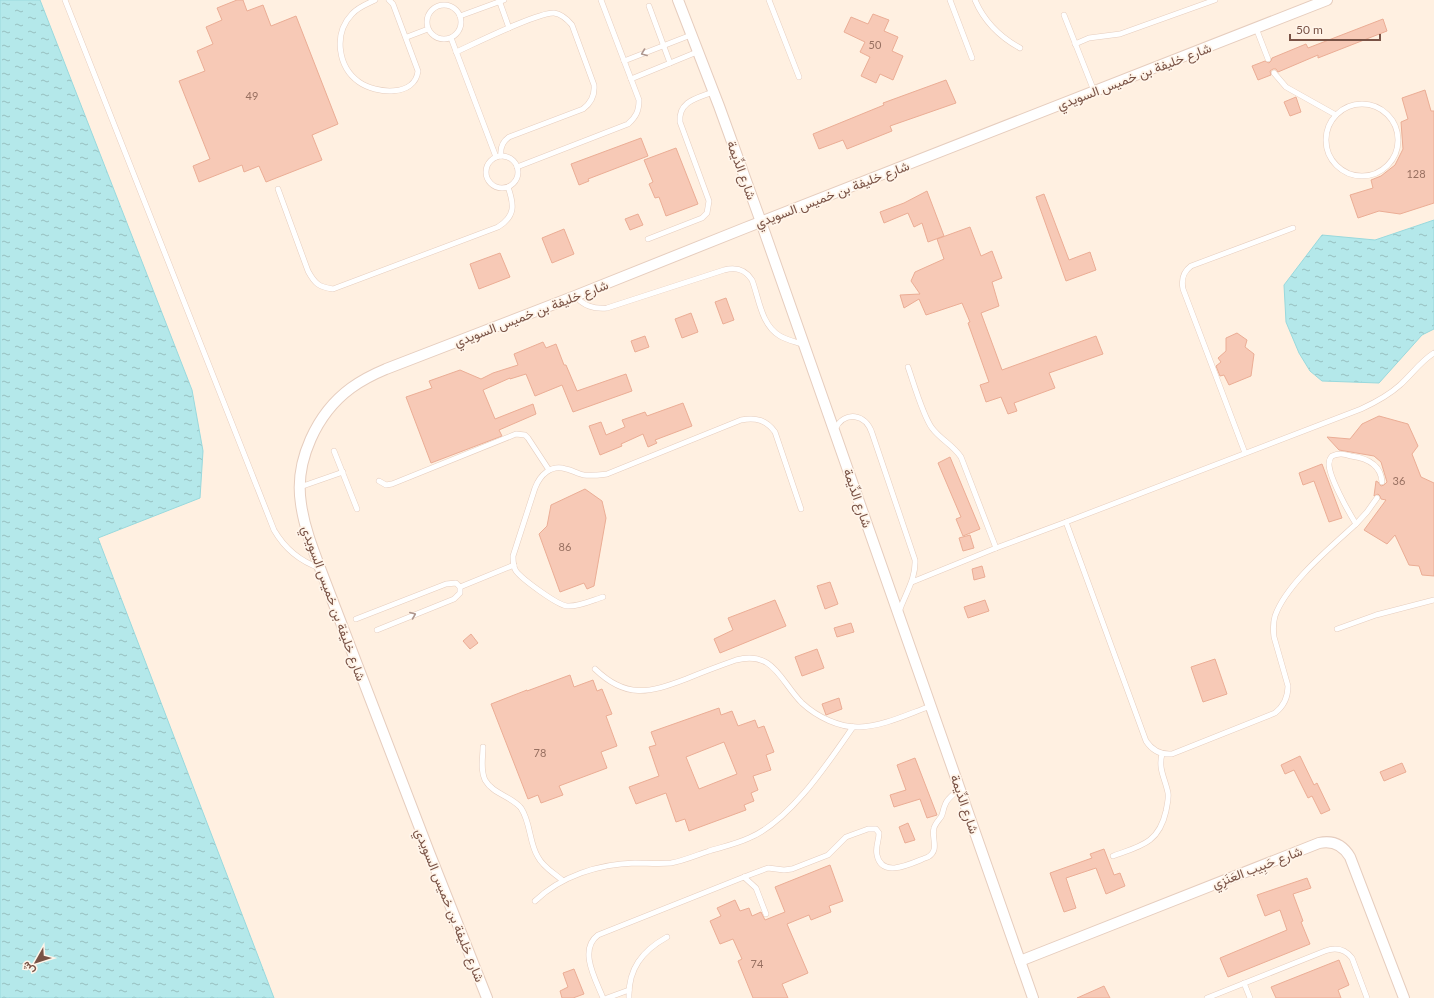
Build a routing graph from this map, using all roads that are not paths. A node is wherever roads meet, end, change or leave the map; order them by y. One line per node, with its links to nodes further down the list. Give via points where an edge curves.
1 (65, 0): 62 (lane, via 274,530 293,554)
2 (375, 0): 19 (lane, via 359,7 351,15 341,34 341,56 352,75 370,88 380,90 397,90 411,85 418,71)
3 (388, 0): 19 (lane, via 393,4)
4 (601, 0): 28 (lane)
5 (678, 0): 18 (street, شارع الدِّيمة)
6 (769, 0): 31 (lane)
7 (950, 0): 26 (lane)
8 (975, 0): 23 (lane, via 998,33)
9 (1215, 0): 21 (lane, via 1120,34 1089,38)
10 (1327, 0): 17 (street, شارع خليفة بن خميس السويدي)
11 (501, 1): 14 (lane); 16 (lane)
12 (649, 6): 22 (lane)
13 (1064, 15): 21 (lane)
14 (460, 16): 15 (lane, via 453,7 435,7 428,17); 20 (lane, via 460,29)
15 (428, 28): 19 (lane); 20 (lane, via 436,37)
16 (509, 28): 24 (lane); 36 (lane, via 547,13 561,15 567,19 572,25 595,91 591,102 583,109 509,137 501,147)
17 (1256, 28): 27 (lane); 33 (street, شارع خليفة بن خميس السويدي)
18 (691, 35): 22 (lane); 25 (street, شارع الدِّيمة)
19 (407, 37)
20 (451, 38): 24 (lane)
21 (1075, 44): 33 (lane)
22 (664, 46): 28 (lane, one-way to 28); 29 (lane)
23 (1020, 48)
24 (456, 52): 36 (lane)
25 (697, 52): 29 (lane); 34 (street, شارع الدِّيمة)
26 (972, 58)
27 (1268, 60)
28 (624, 61): 32 (lane)
29 (670, 63): 32 (lane)
30 (1274, 73): 35 (lane, via 1286,87)
31 (799, 77)
32 (631, 79): 37 (lane, via 639,107 633,120 628,124)
33 (1094, 91): 40 (street, شارع خليفة بن خميس السويدي)
34 (713, 92): 40 (street, شارع الدِّيمة); 42 (lane, via 686,104 680,117 709,201 708,213 702,218)
35 (1336, 115): 35 (lane, via 1329,125 1326,136 1331,159 1339,168 1350,174 1361,176 1384,169 1397,150 1398,138 1389,116 1368,104 1356,104)
36 (499, 156): 37 (lane, via 511,159); 38 (lane, via 488,163 487,178 498,188)
37 (517, 167): 38 (lane, via 517,177)
38 (508, 187): 39 (lane, via 513,207 510,218 504,224 333,289 322,287 313,280 308,271)
39 (278, 189)
40 (761, 222): 43 (street, شارع خليفة بن خميس السويدي); 44 (street, شارع الدِّيمة)
41 (1293, 228): 49 (lane, via 1191,266 1182,280 1183,289)
42 (648, 239)
43 (575, 296): 44 (lane, via 593,308 607,308 724,270 740,269 750,275 769,326 780,336); 54 (street, شارع خليفة بن خميس السويدي, via 386,369 351,388 336,401 313,434 306,452)
44 (805, 345): 47 (street, شارع الدِّيمة)
45 (1434, 353): 49 (lane, via 1399,386 1371,404)
46 (908, 367): 60 (lane, via 932,428 953,446 961,457)
47 (834, 430): 63 (lane, via 837,424 848,417 861,418 870,427 913,552 916,568); 67 (street, شارع الدِّيمة)
48 (334, 451): 51 (lane)
49 (1245, 453): 58 (lane)
50 (549, 470): 52 (lane, via 528,438 516,434 392,484 386,485); 57 (lane, via 564,468 584,475 607,474 741,420 756,419 770,426 775,432); 61 (lane, via 542,474 538,481 513,556)
51 (343, 472): 54 (lane); 56 (lane)
52 (379, 481)
53 (1382, 482): 59 (lane, via 1374,464 1365,458 1340,454 1330,458 1329,469 1340,496)
54 (300, 487): 62 (street, شارع خليفة بن خميس السويدي, via 304,520)
55 (1376, 498): 59 (lane)
56 (357, 509)
57 (801, 510)
58 (1066, 522): 60 (lane); 75 (lane, via 1146,741)
59 (1356, 524): 75 (lane, via 1294,584 1275,616 1274,637 1288,686 1286,702 1281,708 1275,713 1176,752)
60 (996, 548): 63 (lane)
61 (514, 565): 64 (lane); 65 (lane, via 515,570 522,576 551,599 563,605 574,606)
62 (320, 568): 86 (street, شارع خليفة بن خميس السويدي)
63 (912, 582): 67 (lane)
64 (460, 587): 68 (lane, via 456,583 446,584); 70 (lane, one-way to 64, via 454,599 460,593)
65 (603, 597)
66 (1434, 600): 69 (lane, via 1376,615)
67 (898, 613): 72 (street, شارع الدِّيمة)
68 (356, 619)
69 (1337, 629)
70 (377, 630)
71 (595, 669): 73 (lane, via 618,686 646,691 664,688 746,657 756,658 773,666 802,703 817,714 830,721)
72 (931, 706): 73 (lane, via 874,726); 76 (street, شارع الدِّيمة)
73 (853, 727): 79 (lane, via 826,766 785,814 749,838 672,862 618,865 584,872)
74 (483, 747): 79 (lane, via 482,766 486,780 496,791 521,808 538,858)
75 (1162, 754): 77 (lane, via 1160,767 1169,795 1164,820 1158,833 1147,843)
76 (960, 789): 78 (lane, via 945,803 933,831 935,849 928,857 895,868 887,867 880,862 877,854 879,833 871,828 841,841 832,852 820,859 792,869 768,868); 83 (street, شارع الدِّيمة)
77 (1114, 856)
78 (744, 877): 81 (lane, via 756,888); 87 (lane, via 595,938 588,956)
79 (562, 880): 80 (lane)
80 (535, 900)
81 (766, 914)
82 (667, 937): 85 (lane, via 644,953 636,964)
83 (1020, 961): 90 (street, شارع الدِّيمة); 94 (street, شارع حَبِيب العَنَزِي, via 1319,843 1331,842 1342,847 1350,857)
84 (1244, 983): 91 (lane); 92 (lane); 93 (lane, via 1337,948 1352,958)
85 (629, 990): 88 (lane); 89 (lane)
86 (487, 998)
87 (603, 998)
88 (607, 998)
89 (629, 998)
90 (1033, 998)
91 (1207, 998)
92 (1250, 998)
93 (1367, 998)
94 (1404, 998)

